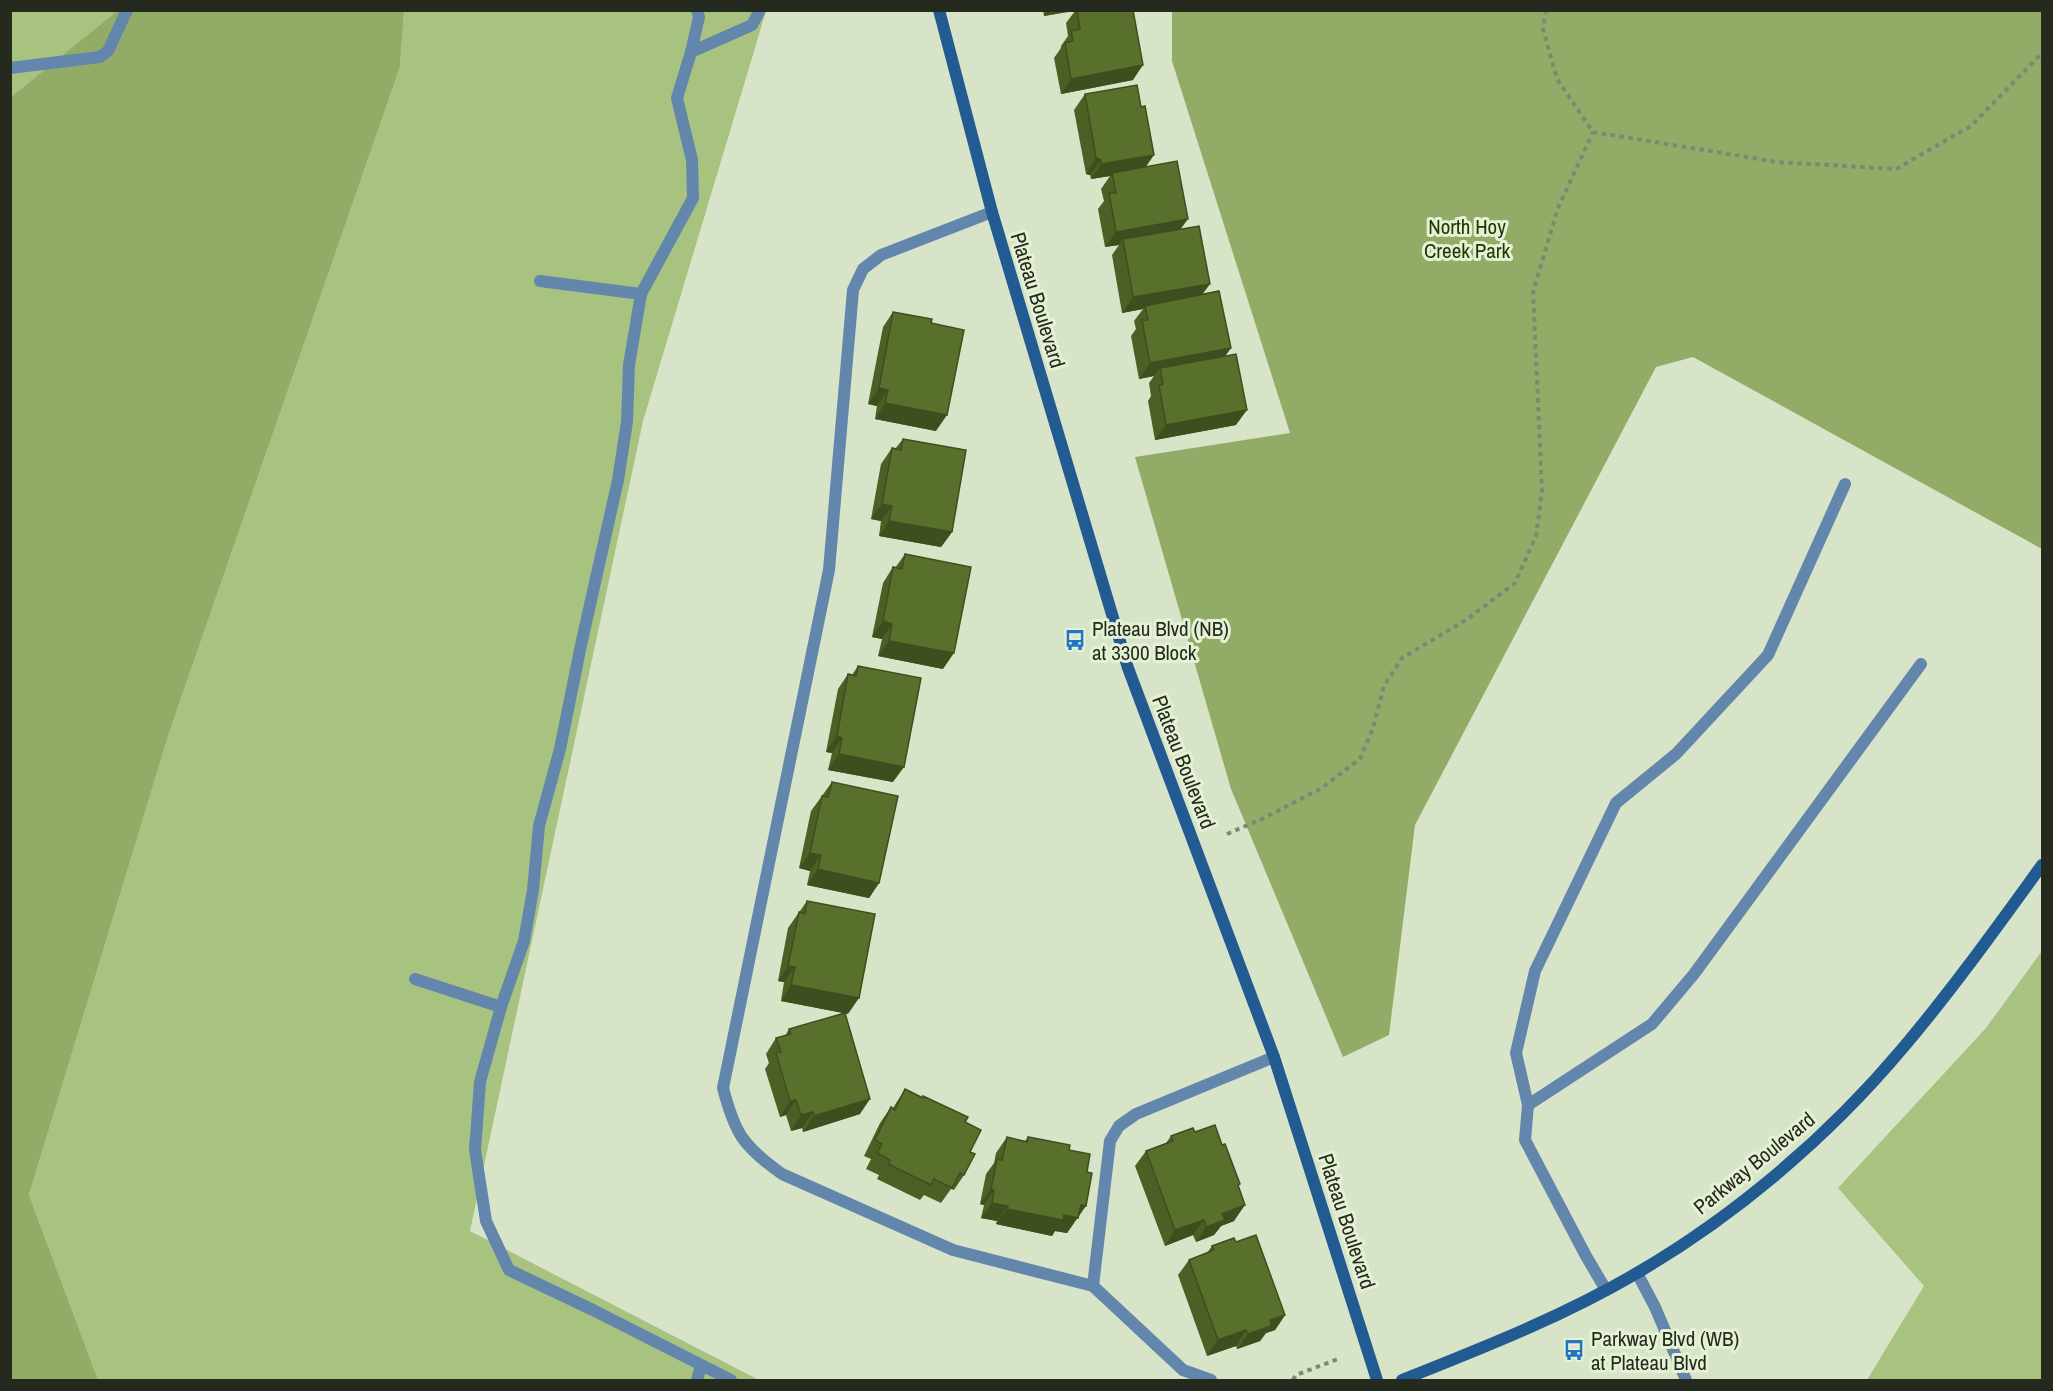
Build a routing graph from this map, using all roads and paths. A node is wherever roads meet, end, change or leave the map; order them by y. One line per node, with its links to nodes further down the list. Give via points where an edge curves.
1 (127, 10): 8 (lane, via 108,51 100,57)
2 (697, 10): 6 (lane)
3 (760, 10): 6 (lane, via 752,25)
4 (939, 10): 10 (street, Plateau Boulevard)
5 (1546, 10): 9 (path, via 1543,29 1557,79)
6 (691, 52): 12 (lane, via 677,98 692,160 693,198)
7 (2043, 53): 9 (path, via 1971,126 1896,169 1777,162)
8 (10, 68)
9 (1593, 132): 15 (path, via 1558,208 1533,292 1542,491 1536,536 1515,583 1466,620 1402,658 1384,686 1360,759 1320,789)
10 (992, 212): 19 (street, Plateau Boulevard, via 1128,668); 22 (lane, via 881,255 864,269 853,290 829,570 723,1088 731,1119 743,1141 782,1174 953,1250)
11 (540, 281): 12 (lane)
12 (641, 294): 18 (lane, via 629,365 627,422 618,480 560,749 539,826 524,941)
13 (1845, 484): 20 (lane, via 1768,655 1676,754 1616,803 1535,971 1516,1053)
14 (1921, 664): 20 (lane, via 1694,974 1652,1024)
15 (1227, 834)
16 (2043, 865): 21 (street, Parkway Boulevard, via 1928,1019 1861,1095 1762,1185 1701,1232)
17 (415, 979): 18 (lane)
18 (501, 1007): 25 (lane, via 480,1082 475,1150 486,1221 509,1270)
19 (1274, 1057): 22 (lane, via 1136,1114 1119,1126 1110,1141); 30 (street, Plateau Boulevard)
20 (1528, 1105): 23 (lane, via 1525,1140)
21 (1637, 1273): 23 (street, Parkway Boulevard); 32 (lane)
22 (1093, 1286): 28 (lane, via 1184,1370)
23 (1606, 1290): 31 (street, Parkway Boulevard, via 1519,1333)
24 (1338, 1359): 29 (path)
25 (701, 1366): 26 (lane); 27 (lane)
26 (697, 1380)
27 (731, 1380)
28 (1211, 1380)
29 (1293, 1380)
30 (1377, 1380)
31 (1402, 1380)
32 (1686, 1380)

